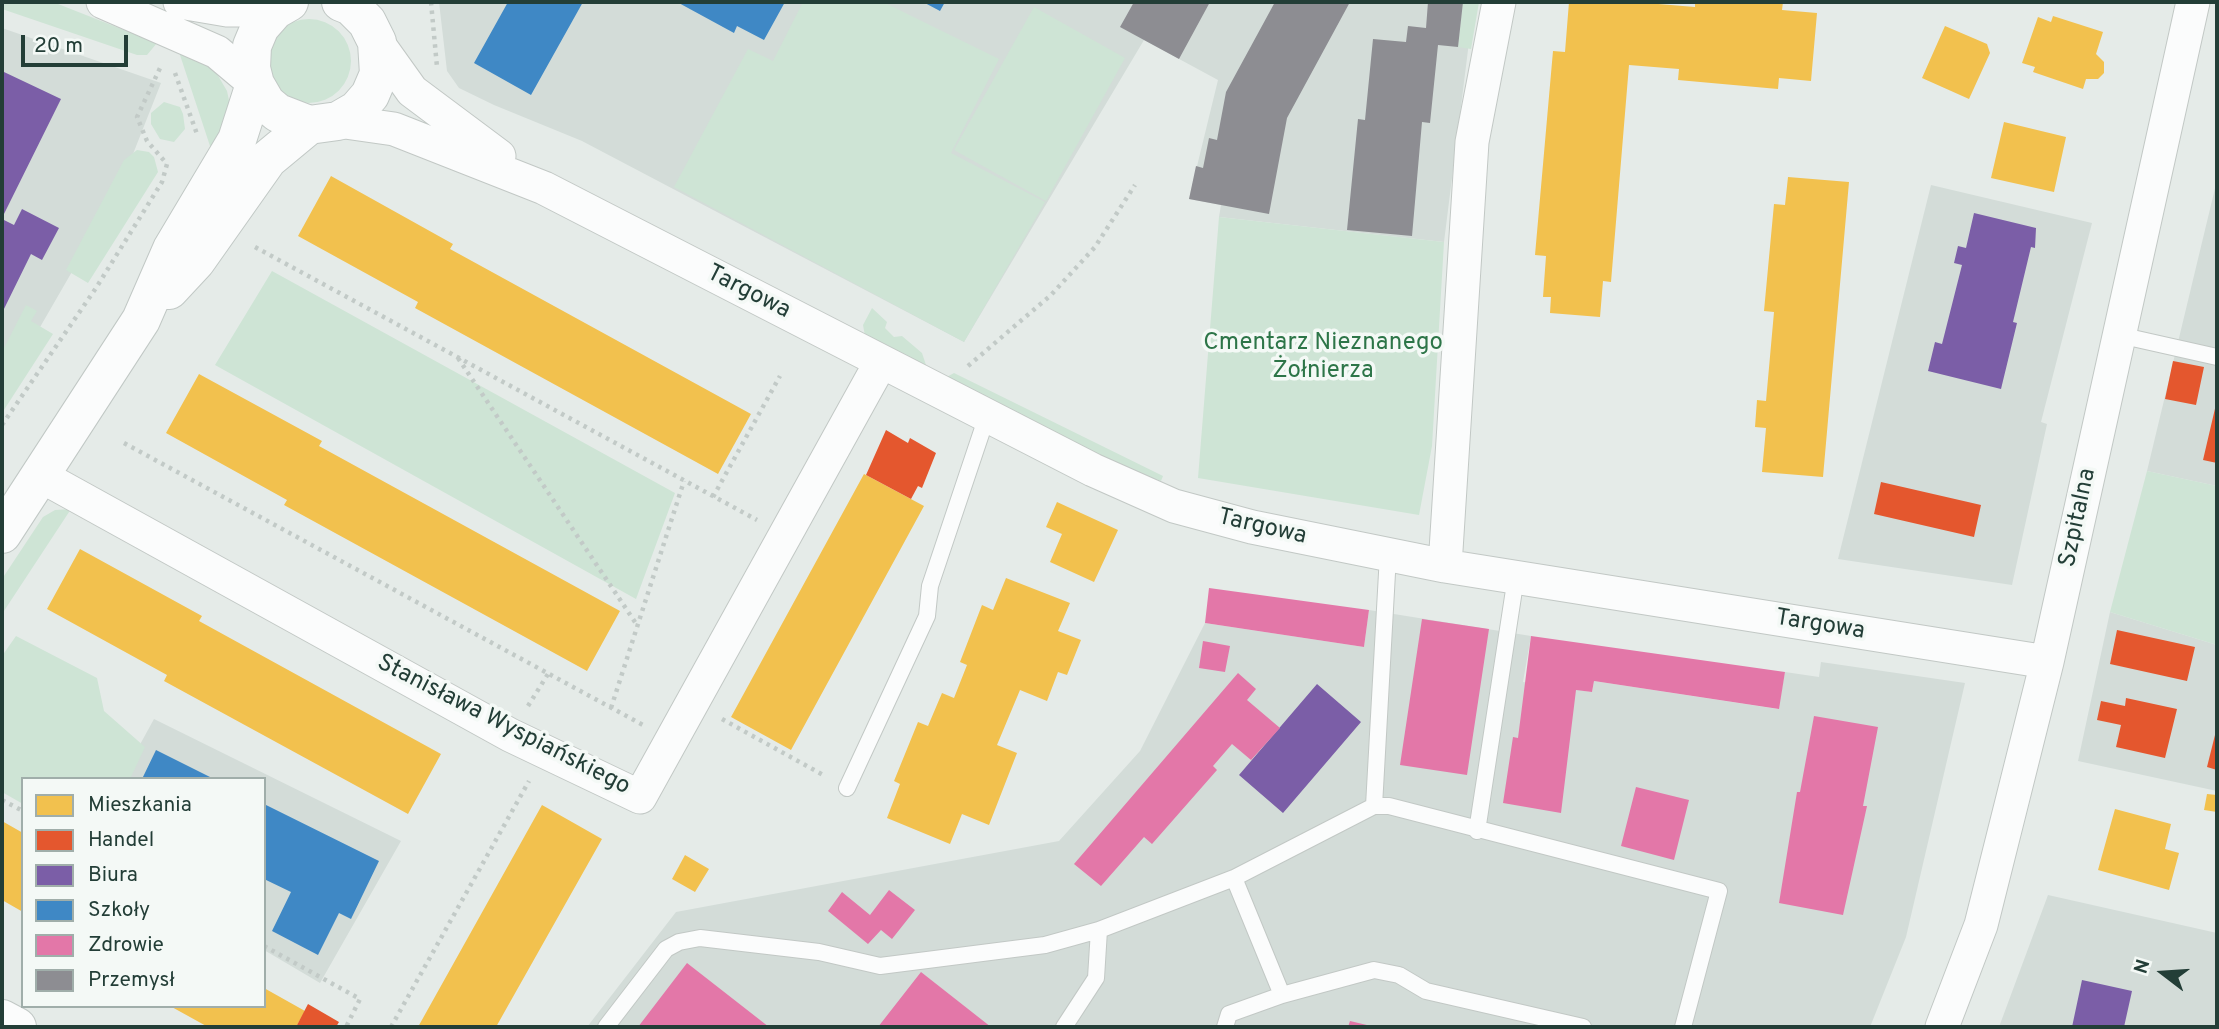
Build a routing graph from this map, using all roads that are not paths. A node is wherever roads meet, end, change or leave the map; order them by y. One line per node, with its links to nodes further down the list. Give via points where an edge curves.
1 (103, 2): 9 (street, via 217,52)
2 (180, 2): 7 (street, via 227,10)
3 (341, 2): 8 (street, via 367,22)
4 (380, 2): 8 (street)
5 (1499, 2): 20 (street, via 1472,142)
6 (2193, 2): 13 (street, Szpitalna)
7 (282, 6): 9 (street, via 260,27 252,46)
8 (377, 42): 10 (street, via 379,74 370,95 357,110); 11 (street, Targowa, via 412,91)
9 (255, 83): 10 (street, via 278,114); 12 (street, via 237,140 172,249)
10 (323, 123): 11 (street, Targowa, via 394,129); 12 (street, via 268,159 196,261)
11 (544, 188): 15 (street, Targowa)
12 (141, 320): 17 (street)
13 (2119, 335): 14 (lane); 22 (street, Szpitalna)
14 (2217, 357)
15 (881, 362): 16 (street, Targowa); 17 (street, Stanisława Wyspiańskiego, via 640,797 550,755)
16 (987, 416): 19 (street, Targowa, via 1174,506); 23 (lane, via 930,586 927,616)
17 (41, 476): 18 (street)
18 (2, 534)
19 (1388, 555): 20 (street, Targowa); 24 (lane)
20 (1445, 566): 21 (street, Targowa)
21 (1516, 578): 22 (street, Targowa); 25 (lane)
22 (2047, 662): 36 (street, Szpitalna, via 1981,925)
23 (847, 788)
24 (1374, 806): 25 (lane, via 1389,806); 26 (lane)
25 (1477, 831): 35 (lane, via 1719,891)
26 (1234, 878): 27 (lane); 28 (lane)
27 (1099, 930): 31 (lane, via 1045,945 880,967 819,952 700,938 679,942 666,949); 32 (lane, via 1096,978)
28 (1282, 995): 33 (lane, via 1229,1014); 34 (lane, via 1374,970 1399,975 1426,991)
29 (2, 1019): 30 (street)
30 (18, 1027)
31 (606, 1027)
32 (1064, 1027)
33 (1225, 1027)
34 (1583, 1027)
35 (1683, 1027)
36 (1942, 1027)

